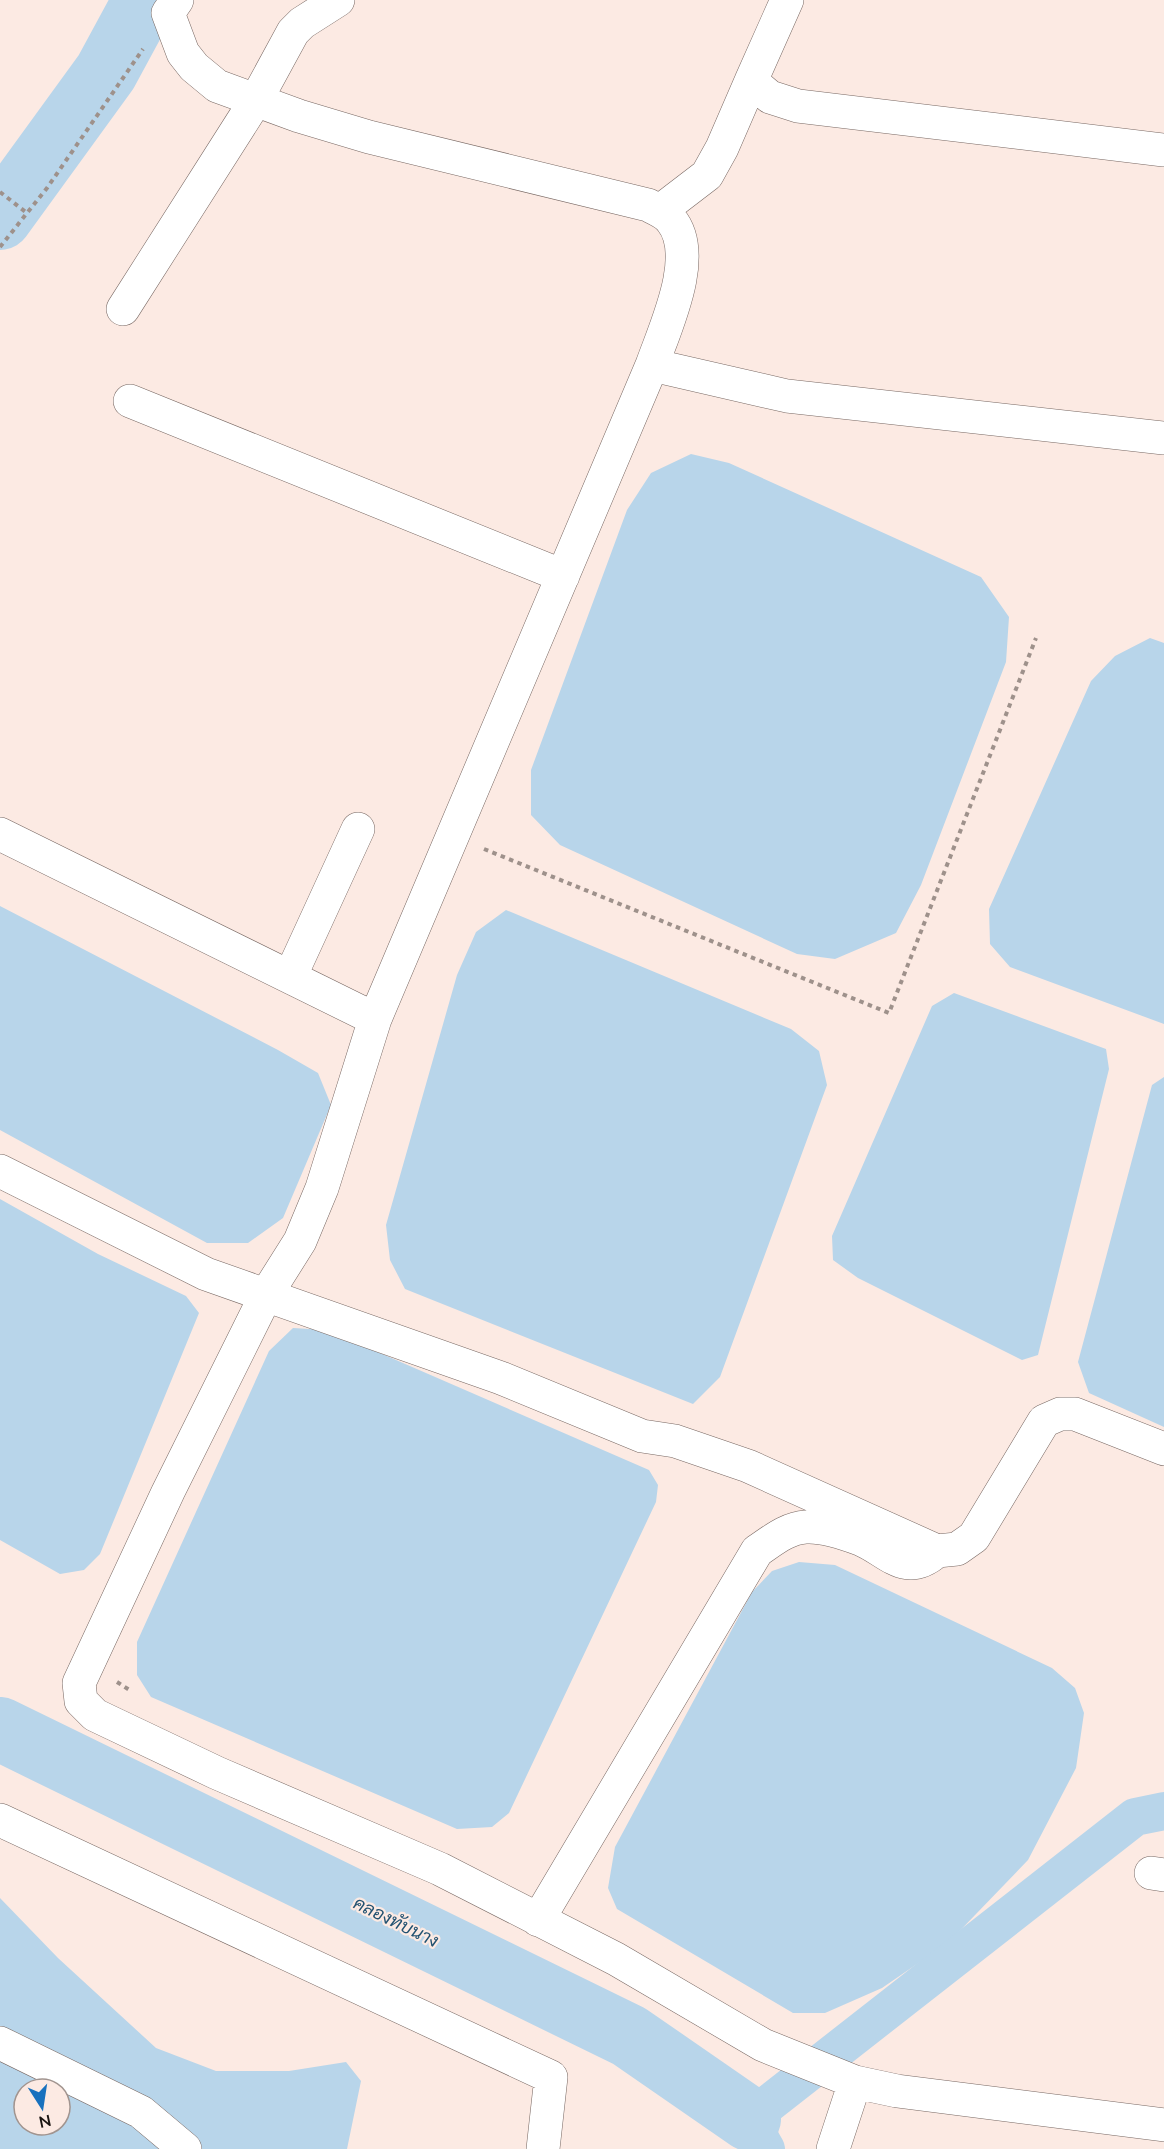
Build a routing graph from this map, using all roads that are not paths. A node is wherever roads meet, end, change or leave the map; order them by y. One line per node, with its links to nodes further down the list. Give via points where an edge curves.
1 (338, 0): 5 (street, via 293,32)
2 (787, 0): 4 (street)
3 (172, 6): 5 (street, via 183,53 194,67 217,86)
4 (751, 81): 6 (street, via 770,97 798,106); 7 (street, via 707,175)
5 (256, 100): 7 (street, via 369,137 648,205); 8 (street)
6 (1164, 150)
7 (660, 212): 9 (street, via 671,219 680,235 682,261 679,287)
8 (123, 309)
9 (652, 365): 11 (street, via 787,396); 12 (street)
10 (130, 401): 12 (street)
11 (1164, 438)
12 (563, 576): 16 (street)
13 (358, 829): 15 (street)
14 (0, 834): 15 (street)
15 (290, 977): 16 (street)
16 (375, 1019): 18 (street, via 322,1188 300,1240)
17 (0, 1171): 18 (street, via 206,1274)
18 (266, 1295): 20 (street, via 501,1378 642,1436 675,1441 748,1466); 22 (street, via 79,1683 81,1701 95,1715 440,1869)
19 (1164, 1449): 20 (street, via 1076,1414 1060,1414 1044,1421 974,1537 957,1549)
20 (937, 1551): 22 (street, via 927,1560 891,1560 861,1540 805,1527 781,1534 757,1551)
21 (0, 1820): 27 (street, via 551,2078)
22 (538, 1920): 24 (street, via 616,1959 763,2045)
23 (0, 2043): 26 (street, via 141,2112)
24 (855, 2082): 25 (street, via 897,2091); 28 (street)
25 (1164, 2125)
26 (184, 2149)
27 (543, 2149)
28 (833, 2149)

